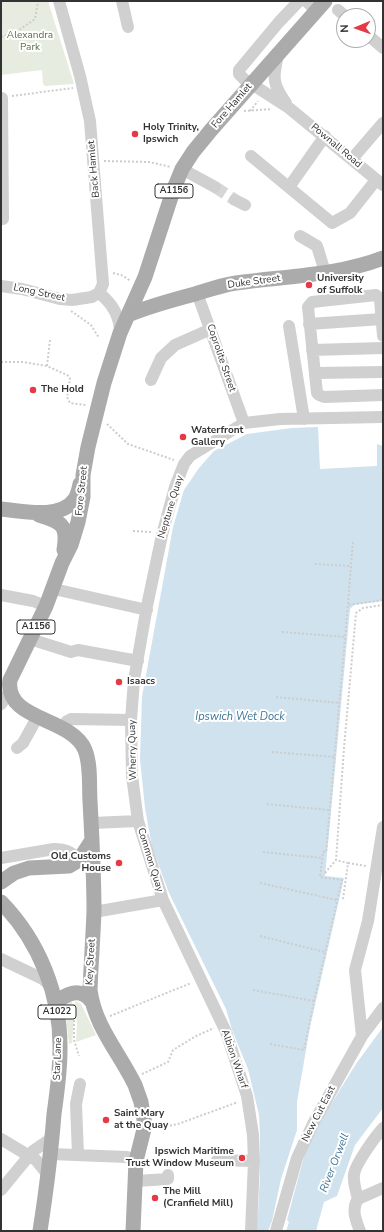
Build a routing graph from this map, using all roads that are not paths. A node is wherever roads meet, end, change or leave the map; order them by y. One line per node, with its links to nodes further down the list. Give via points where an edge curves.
1 (122, 1): 5 (street)
2 (299, 1): 7 (street, Pownall Road, via 239,70 239,74)
3 (62, 2): 23 (street, Back Hamlet, via 90,121 103,284)
4 (316, 4): 6 (main road, Fore Hamlet / A1156)
5 (128, 27)
6 (278, 55): 7 (main road, Fore Hamlet / A1156); 9 (street, Pownall Road, via 275,83 278,93)
7 (251, 84): 9 (street, Pownall Road); 14 (main road, Fore Hamlet / A1156, via 193,152)
8 (2, 98): 18 (street)
9 (289, 108): 11 (street, Pownall Road)
10 (383, 123): 13 (street)
11 (324, 136): 13 (street, Pownall Road); 17 (street)
12 (251, 156): 17 (street)
13 (352, 159): 15 (street, Pownall Road)
14 (182, 169): 16 (street); 25 (main road, Fore Hamlet / A1156, via 141,286)
15 (380, 182): 17 (street, via 350,213 332,223)
16 (215, 187)
17 (289, 187)
18 (1, 219)
19 (300, 236): 21 (street, via 317,246)
20 (383, 258): 21 (main road, Duke Street)
21 (324, 272): 24 (main road, Duke Street, via 235,283)
22 (1, 286): 23 (street, Long Street, via 60,299 72,306)
23 (99, 293): 30 (street, via 116,313)
24 (197, 293): 25 (main road, Duke Street); 29 (street, Coprolite Street)
25 (128, 315): 30 (main road, Fore Street / A1156)
26 (382, 319): 27 (street); 27 (street, via 380,299 376,295 312,302 308,307); 31 (street)
27 (309, 324): 33 (street)
28 (289, 326): 39 (street)
29 (211, 329): 36 (street, via 175,345 161,358); 40 (street, Coprolite Street)
30 (120, 333): 41 (main road, Fore Street / A1156, via 108,368)
31 (383, 336)
32 (383, 348): 33 (street)
33 (312, 350): 35 (street)
34 (383, 372): 35 (street)
35 (315, 374): 37 (street, via 317,393 321,396)
36 (151, 380)
37 (383, 395)
38 (383, 417): 39 (street, Neptune Quay)
39 (304, 419): 40 (street, Neptune Quay)
40 (244, 423): 48 (street, Neptune Quay, via 190,456 184,464 162,535)
41 (83, 475): 43 (main road, A1156, via 76,495 69,504 53,512); 44 (main road, Fore Street / A1156, via 81,522)
42 (1, 509): 43 (main road, A1156)
43 (30, 512): 44 (main road, via 50,518 59,523 64,530 66,536)
44 (62, 563): 45 (main road, Fore Street / A1156)
45 (54, 589): 47 (main road, Fore Street / A1156); 48 (street)
46 (1, 594): 47 (street)
47 (46, 606): 49 (main road, Fore Street / A1156)
48 (147, 610): 50 (street, Neptune Quay)
49 (30, 640): 50 (street, via 70,652 78,650); 52 (main road, Fore Street / A1156, via 10,680)
50 (138, 661): 51 (street, Neptune Quay)
51 (134, 680): 55 (street, Wherry Quay)
52 (10, 691): 53 (street, Fore Street); 54 (main road, via 18,705)
53 (1, 704)
54 (38, 716): 56 (main road); 57 (street, via 23,743)
55 (131, 720): 56 (street, via 71,719); 58 (street, Wherry Quay, via 132,776)
56 (62, 728): 59 (main road, Key Street, via 77,738 85,749)
57 (16, 748)
58 (138, 821): 59 (street); 65 (street, Common Quay)
59 (92, 823): 61 (main road, Key Street)
60 (383, 827): 75 (street, via 368,921 355,970)
61 (92, 840): 63 (main road); 67 (main road, Key Street)
62 (1, 858): 63 (street, via 63,849)
63 (79, 860): 64 (main road, via 69,866 21,870)
64 (1, 882)
65 (163, 900): 67 (street); 85 (street, Albion Wharf, via 223,1025 247,1096)
66 (1, 902): 68 (main road, Star Lane / A1022)
67 (94, 912): 72 (main road, Key Street)
68 (35, 948): 70 (street, via 31,963); 71 (main road, Star Lane / A1022)
69 (1, 959): 70 (street)
70 (19, 966): 71 (street, via 42,978)
71 (51, 986): 73 (main road, Star Lane / A1022)
72 (91, 1001): 73 (main road, A1022, via 84,994 74,993 61,998); 84 (main road, Key Street, via 98,1021 139,1093 145,1125)
73 (56, 1004): 78 (main road, Star Lane / A1022, via 60,1050)
74 (383, 1008): 75 (street, New Cut East)
75 (362, 1036): 95 (street, New Cut East, via 297,1158)
76 (80, 1084): 81 (street, via 76,1104)
77 (383, 1128): 91 (street, via 355,1172)
78 (52, 1138): 80 (main road, Star Lane / A1022); 82 (street)
79 (1, 1140): 82 (street)
80 (50, 1154): 81 (street); 86 (main road, Star Lane / A1022)
81 (78, 1155): 84 (street, via 127,1157)
82 (29, 1156): 86 (street, via 36,1160); 90 (street)
83 (217, 1160): 85 (street)
84 (136, 1161): 88 (main road, Key Street)
85 (254, 1161): 94 (street, Albion Wharf)
86 (48, 1175): 92 (main road, Star Lane / A1022)
87 (168, 1176): 88 (street, via 168,1179)
88 (136, 1181): 93 (main road, Key Street)
89 (383, 1188): 91 (street)
90 (1, 1190)
91 (358, 1199): 96 (street, via 355,1212)
92 (40, 1231)
93 (133, 1231)
94 (251, 1231)
95 (276, 1231)
96 (360, 1231)

